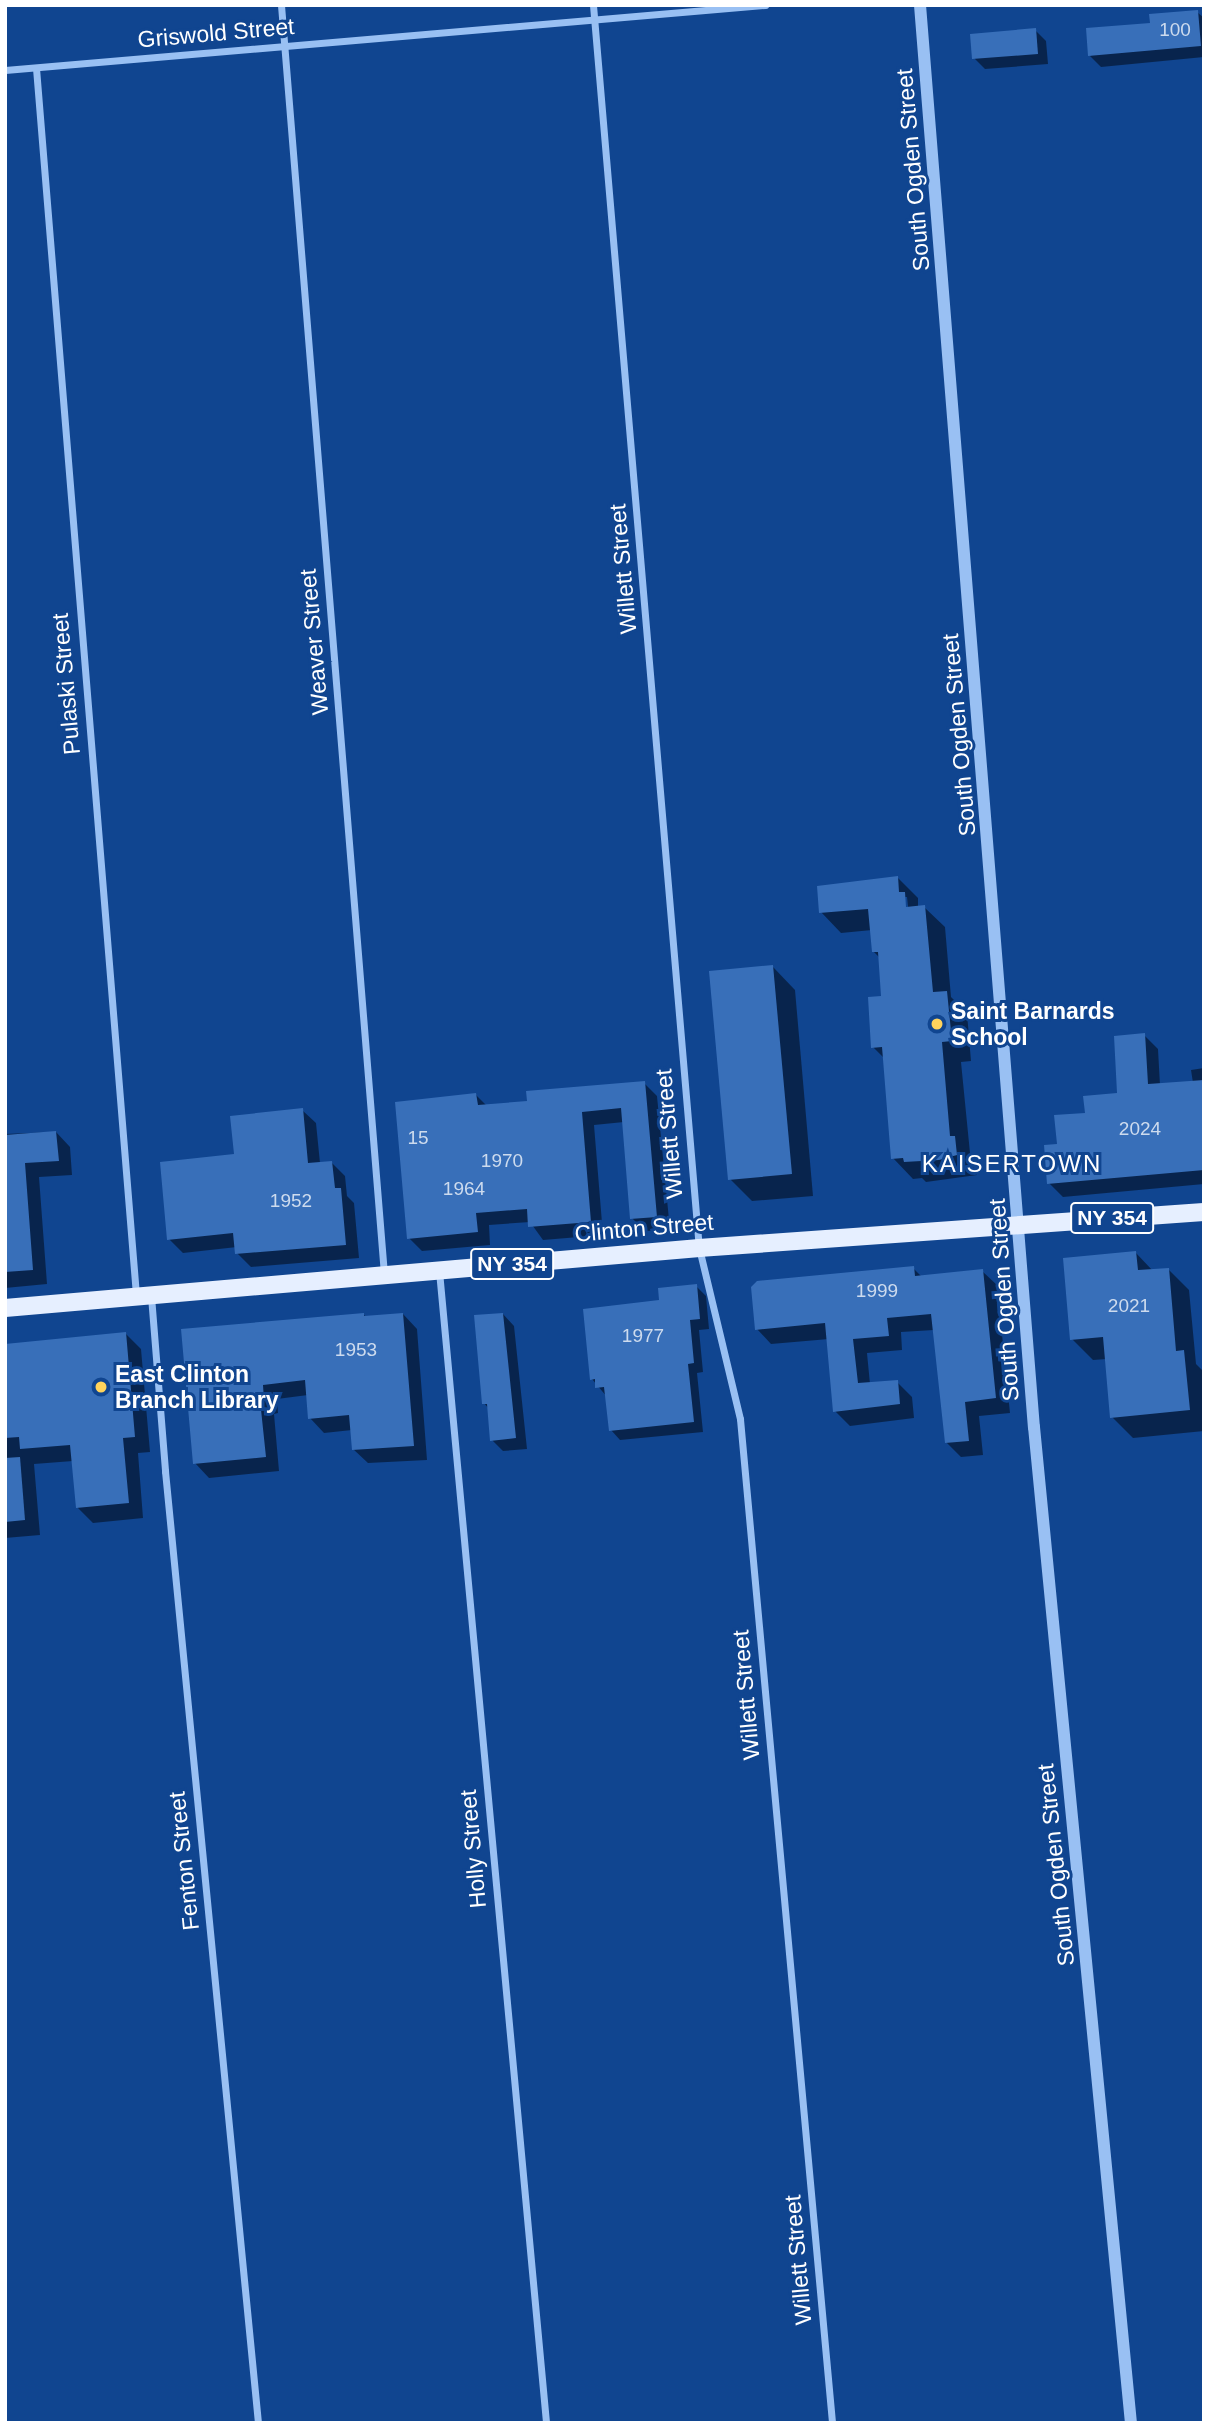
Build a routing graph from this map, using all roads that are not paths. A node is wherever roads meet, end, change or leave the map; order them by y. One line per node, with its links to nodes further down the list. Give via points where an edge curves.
1 (281, 5): 6 (street, Weaver Street)
2 (593, 5): 5 (street, Willett Street)
3 (765, 5): 5 (street, Griswold Street)
4 (920, 5): 10 (street, South Ogden Street)
5 (594, 20): 6 (street, Griswold Street); 11 (street, Willett Street)
6 (285, 46): 7 (street, Griswold Street); 13 (street, Weaver Street)
7 (36, 68): 8 (street, Griswold Street); 14 (street, Pulaski Street)
8 (5, 70)
9 (1204, 1212): 10 (main road, Clinton Street / NY 354)
10 (1020, 1225): 11 (main road, Clinton Street / NY 354); 19 (street, South Ogden Street, via 1035,1441)
11 (699, 1248): 12 (main road, Clinton Street / NY 354); 18 (street, Willett Street, via 740,1419)
12 (439, 1271): 13 (main road, Clinton Street / NY 354); 17 (street, Holly Street)
13 (384, 1275): 14 (main road, Clinton Street / NY 354)
14 (144, 1296): 15 (main road, Clinton Street / NY 354); 16 (street, Fenton Street)
15 (5, 1308)
16 (258, 2423)
17 (546, 2423)
18 (832, 2423)
19 (1131, 2423)

